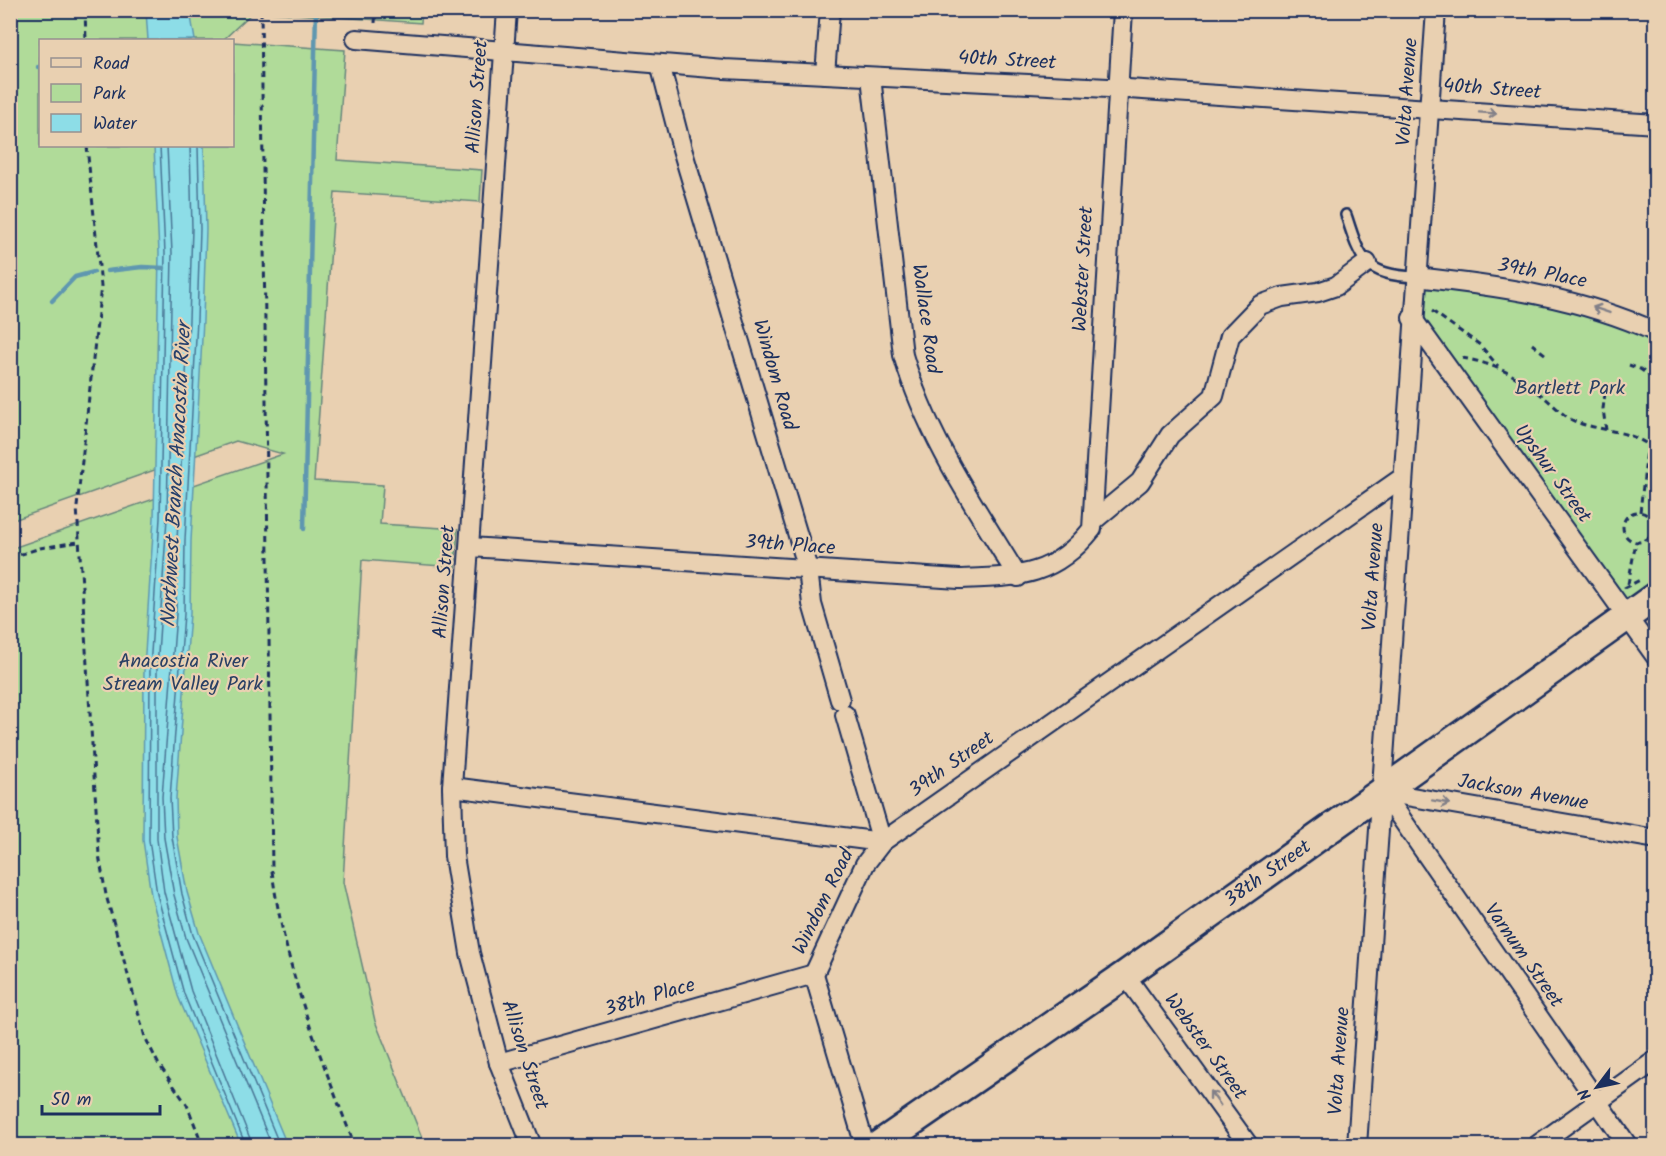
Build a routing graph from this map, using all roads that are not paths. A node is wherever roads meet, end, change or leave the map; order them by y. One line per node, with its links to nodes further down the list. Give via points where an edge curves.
1 (507, 10): 6 (street, Allison Street)
2 (830, 10): 8 (street)
3 (1123, 10): 10 (street, Webster Street)
4 (1436, 10): 11 (street, Volta Avenue)
5 (356, 39): 6 (street, 40th Street)
6 (504, 50): 7 (street, 40th Street); 20 (street, Allison Street)
7 (660, 64): 8 (street, 40th Street); 21 (street, Windom Road)
8 (825, 74): 9 (street, 40th Street)
9 (872, 77): 10 (street, 40th Street); 22 (street, Wallace Road, via 903,356 943,456)
10 (1117, 89): 11 (street, 40th Street); 19 (street, Webster Street)
11 (1430, 108): 12 (street, 40th Street, one-way to 12); 15 (street, Volta Avenue)
12 (1656, 124)
13 (1346, 215): 14 (lane, via 1358,254)
14 (1367, 263): 15 (lane, via 1397,276); 19 (street, 39th Place, via 1336,286 1260,305 1230,336 1215,396 1170,435 1140,482)
15 (1416, 276): 16 (street, Volta Avenue); 17 (street, 39th Place, one-way to 15, via 1579,303)
16 (1412, 318): 18 (street, Volta Avenue); 24 (street, Upshur Street)
17 (1656, 332)
18 (1403, 477): 27 (street, Volta Avenue); 29 (street, 39th Street)
19 (1093, 525): 22 (street, 39th Place, via 1071,553)
20 (470, 548): 21 (street, 39th Place); 26 (street, Allison Street)
21 (808, 569): 22 (street, 39th Place, via 959,579); 29 (street, Windom Road, via 812,604)
22 (1018, 577)
23 (1652, 586): 24 (main road, 38th Street)
24 (1627, 616): 25 (street, Upshur Street); 27 (main road, 38th Street)
25 (1656, 657)
26 (452, 787): 29 (street); 33 (street, Allison Street, via 454,856 470,953)
27 (1383, 792): 28 (street, Jackson Avenue, one-way to 28); 31 (main road, 38th Street); 34 (street, Varnum Street); 39 (street, Volta Avenue)
28 (1656, 838)
29 (882, 842): 30 (street, Windom Road, via 865,864)
30 (814, 974): 33 (street, 38th Place); 36 (street, Windom Road)
31 (1125, 975): 37 (main road, 38th Street); 38 (street, Webster Street, one-way to 31)
32 (1656, 1060): 34 (street)
33 (499, 1063): 35 (street, Allison Street)
34 (1597, 1102): 40 (street); 41 (street, Varnum Street)
35 (532, 1146)
36 (865, 1146)
37 (877, 1146)
38 (1249, 1146)
39 (1357, 1146)
40 (1536, 1146)
41 (1628, 1146)

